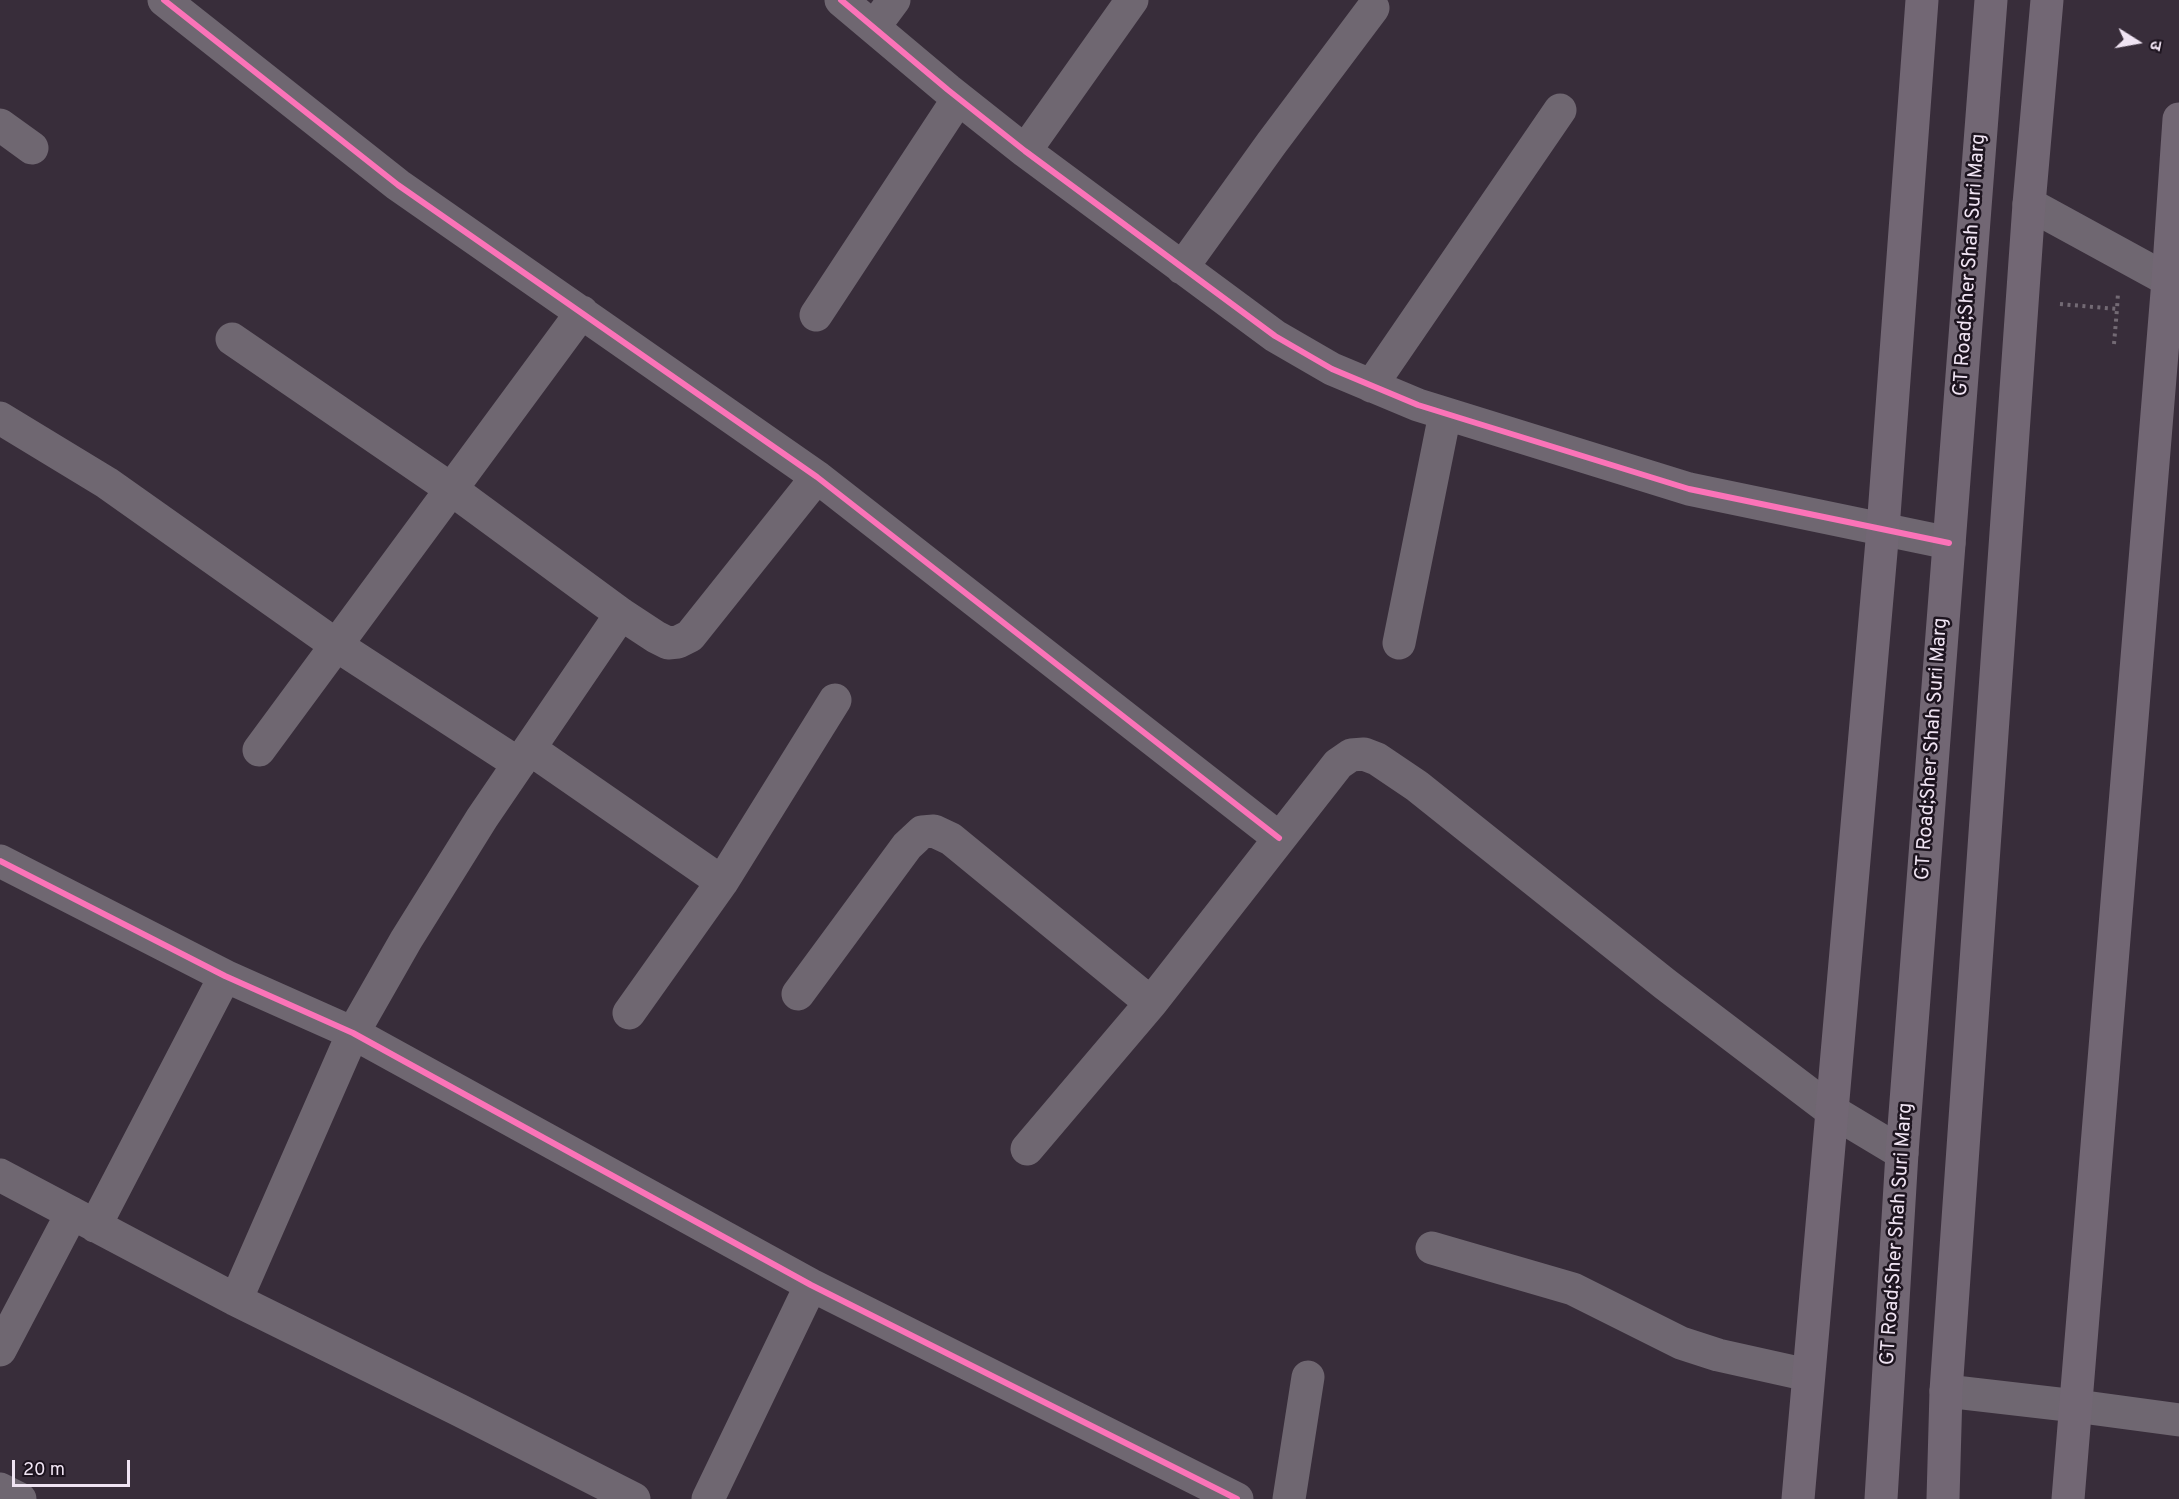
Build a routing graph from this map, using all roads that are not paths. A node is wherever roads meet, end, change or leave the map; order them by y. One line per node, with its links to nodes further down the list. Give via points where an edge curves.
1 (164, 0): 19 (street, via 398,185)
2 (841, 0): 9 (street)
3 (894, 0): 9 (street)
4 (1132, 0): 15 (street)
5 (1922, 0): 27 (main road)
6 (1991, 0): 28 (main road, GT Road;Sher Shah Suri Marg)
7 (2047, 0): 16 (main road)
8 (1372, 8): 17 (street)
9 (873, 27): 10 (street)
10 (958, 99): 15 (street); 20 (street)
11 (1560, 110): 22 (street)
12 (2179, 119): 18 (main road)
13 (0, 125): 14 (street)
14 (32, 148)
15 (1025, 150): 17 (street)
16 (2029, 204): 18 (street); 54 (main road)
17 (1182, 268): 22 (street, via 1275,336)
18 (2174, 283): 55 (main road)
19 (582, 312): 25 (street); 26 (street)
20 (816, 315)
21 (232, 339): 26 (street)
22 (1371, 386): 23 (street)
23 (1444, 414): 27 (street, via 1689,489); 30 (street)
24 (0, 418): 31 (street, via 107,483)
25 (817, 477): 29 (street, via 690,636 669,643); 35 (street)
26 (451, 489): 29 (street); 31 (street)
27 (1883, 529): 28 (street); 43 (main road)
28 (1949, 543): 45 (main road, GT Road;Sher Shah Suri Marg)
29 (621, 614): 34 (street)
30 (1399, 643)
31 (336, 645): 33 (street); 34 (street)
32 (835, 700): 37 (street)
33 (258, 750)
34 (524, 756): 37 (street); 42 (street, via 475,828)
35 (1279, 838): 40 (street); 43 (street, via 1338,764 1351,755 1377,759 1418,786 1665,984)
36 (0, 861): 38 (street)
37 (722, 882): 41 (street)
38 (225, 976): 42 (street); 47 (street)
39 (798, 994): 40 (street, via 907,846 922,832 934,831 951,839)
40 (1151, 1003): 44 (street)
41 (628, 1013)
42 (353, 1033): 49 (street); 50 (street)
43 (1832, 1111): 45 (street); 52 (main road)
44 (1027, 1149)
45 (1902, 1153): 64 (main road, GT Road;Sher Shah Suri Marg)
46 (0, 1175): 47 (street)
47 (83, 1219): 50 (street); 51 (street)
48 (1432, 1248): 52 (street, via 1573,1289 1681,1343)
49 (811, 1285): 60 (street); 61 (street)
50 (236, 1300): 59 (street)
51 (0, 1350)
52 (1808, 1375): 63 (main road)
53 (1308, 1377): 62 (street)
54 (1946, 1391): 55 (street); 65 (main road)
55 (2076, 1406): 56 (street); 66 (main road)
56 (2179, 1420)
57 (0, 1488): 58 (street)
58 (20, 1499)
59 (634, 1499)
60 (708, 1499)
61 (1237, 1499)
62 (1289, 1499)
63 (1798, 1499)
64 (1881, 1499)
65 (1943, 1499)
66 (2068, 1499)

